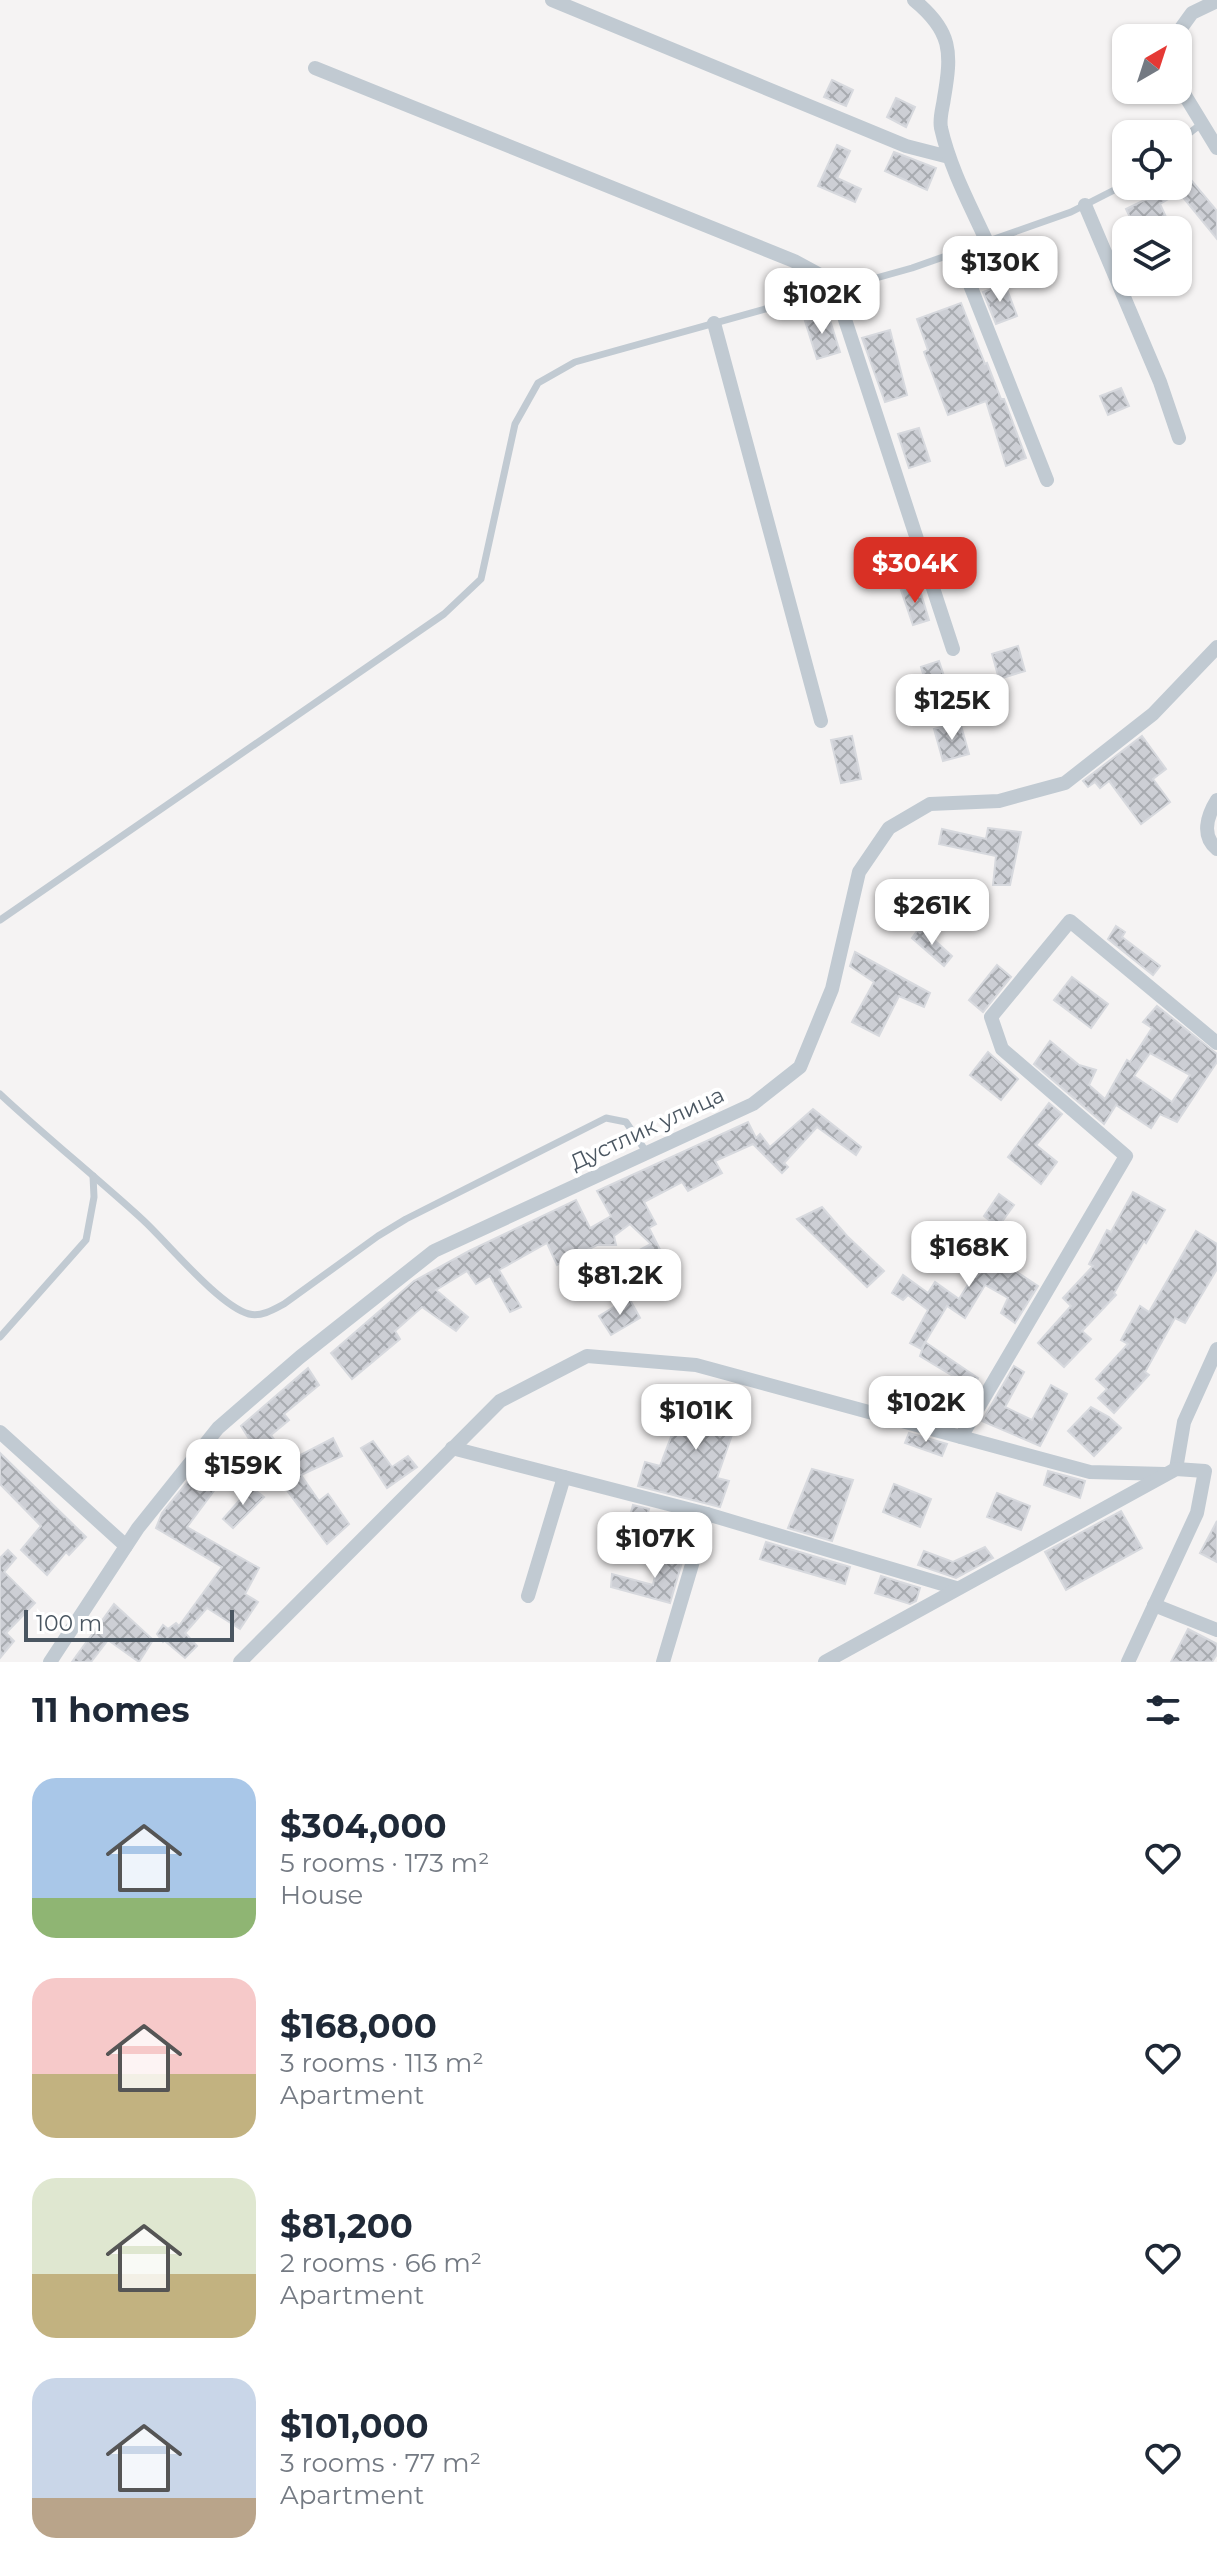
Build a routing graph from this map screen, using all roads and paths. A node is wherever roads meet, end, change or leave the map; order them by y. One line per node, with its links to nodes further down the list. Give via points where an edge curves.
1 (552, 0): 10 (street, via 906,146)
2 (914, 0): 10 (street, via 932,15 946,38 950,62 940,123)
3 (1217, 1): 4 (street, via 1192,13)
4 (1184, 24)
5 (315, 68): 15 (street, via 794,261)
6 (1190, 104): 7 (street)
7 (1201, 124): 8 (lane); 9 (street)
8 (1192, 131)
9 (1217, 148)
10 (949, 157): 13 (street)
11 (1112, 191): 12 (lane)
12 (1085, 205): 13 (lane); 17 (street)
13 (987, 242): 14 (lane)
14 (957, 252): 15 (lane); 18 (street)
15 (835, 289): 16 (lane); 20 (street)
16 (714, 323): 21 (street); 24 (lane, via 575,362 538,383 515,424 481,579 444,614)
17 (1179, 438)
18 (1047, 480)
19 (1217, 647): 27 (street, Дустлик улица, via 1153,714 1065,783 999,801 930,804 889,828 859,872 832,989 800,1067 753,1104)
20 (953, 649)
21 (821, 721)
22 (1217, 800): 23 (street, via 1206,826)
23 (1217, 849)
24 (0, 920)
25 (1217, 1043): 32 (street, via 1070,921 991,1017 1002,1049 1126,1156)
26 (0, 1094): 28 (lane)
27 (647, 1153): 28 (lane, via 626,1122 606,1118 406,1219 284,1304 249,1314 222,1297); 38 (street, Дустлик улица, via 434,1251 218,1428)
28 (93, 1176): 29 (lane, via 86,1240)
29 (0, 1337)
30 (1217, 1349): 34 (street, via 1184,1422)
31 (0, 1432): 38 (street)
32 (961, 1437): 33 (street, via 696,1365 587,1356 500,1401); 34 (street, via 1090,1472)
33 (452, 1448): 36 (street); 44 (street)
34 (1171, 1472): 35 (street); 39 (street)
35 (1211, 1472): 41 (street)
36 (564, 1477): 37 (street); 40 (street)
37 (707, 1514): 39 (street); 45 (street)
38 (126, 1546): 43 (street, Дустлик улица)
39 (956, 1588): 46 (street)
40 (528, 1596)
41 (1154, 1605): 42 (street); 47 (street)
42 (1217, 1630)
43 (50, 1662)
44 (240, 1662)
45 (663, 1662)
46 (825, 1662)
47 (1128, 1662)

